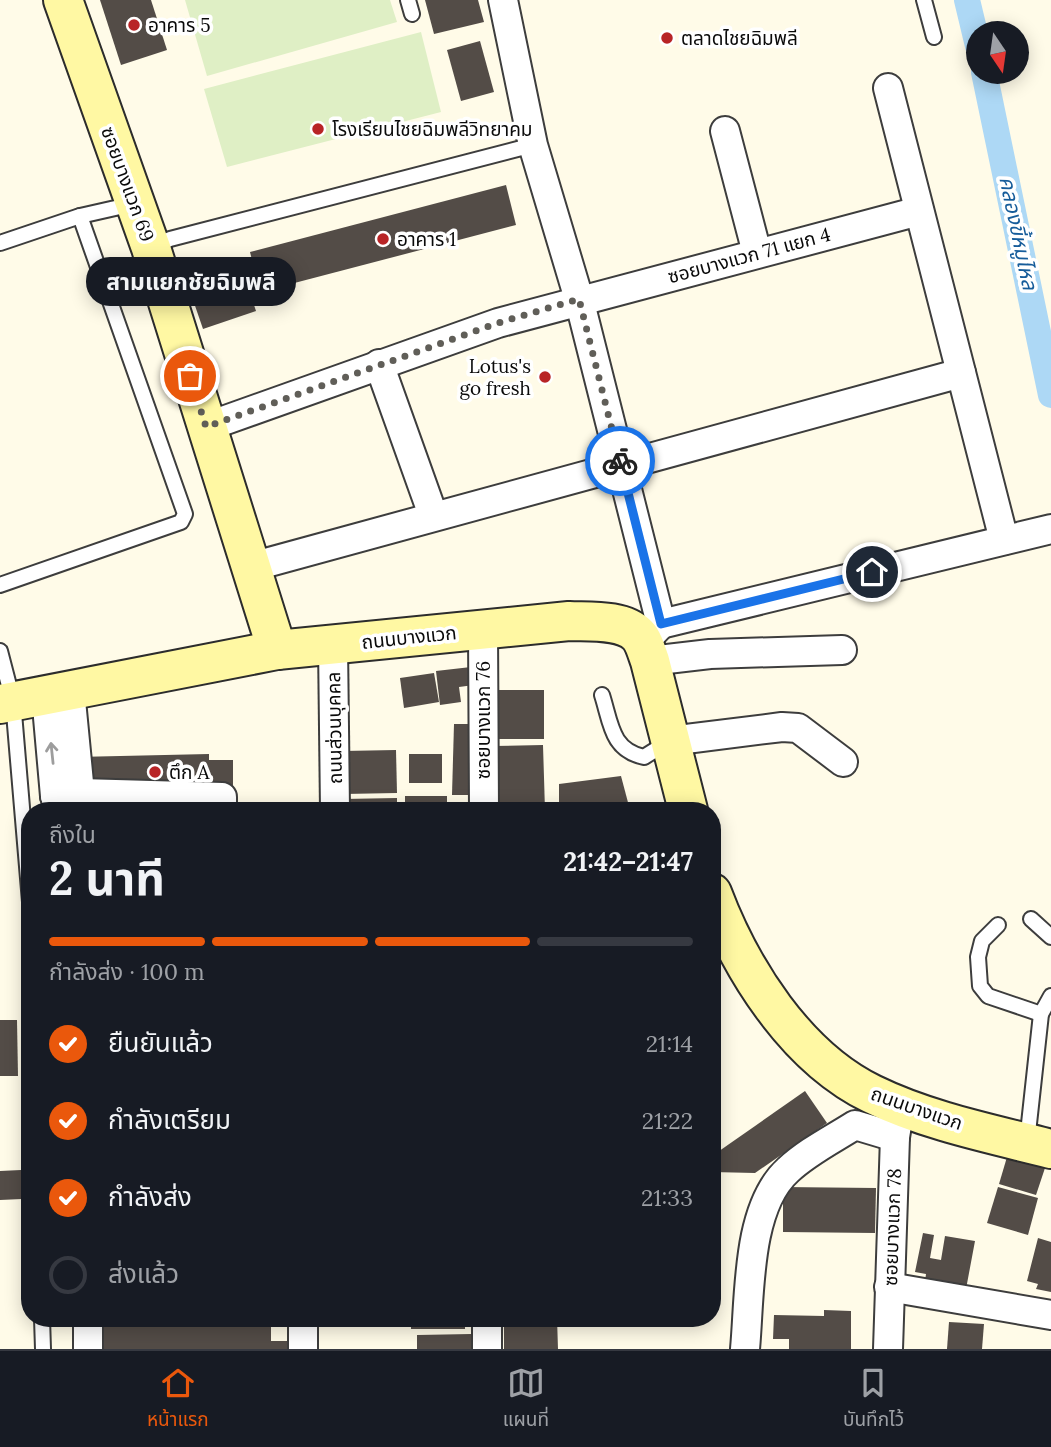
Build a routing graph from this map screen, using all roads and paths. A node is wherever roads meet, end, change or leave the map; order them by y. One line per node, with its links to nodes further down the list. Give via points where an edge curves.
1 (63, 0): 8 (main road, ซอยบางแวก 69)
2 (503, 0): 7 (street)
3 (925, 0): 4 (lane)
4 (934, 37)
5 (888, 88): 9 (street)
6 (725, 131): 13 (street)
7 (533, 145): 12 (lane, via 170,239); 14 (street)
8 (134, 204): 10 (lane); 12 (main road, ซอยบางแวก 69)
9 (919, 211): 13 (street, ซอยบางแวก 71 แยก 4); 16 (street)
10 (80, 216): 11 (lane); 23 (lane, via 185,514 175,524)
11 (0, 243)
12 (151, 248): 17 (main road, ซอยบางแวก 69)
13 (757, 253): 14 (street, ซอยบางแวก 71 แยก 4)
14 (579, 299): 15 (street, ซอยบางแวก 71 แยก 4); 18 (street)
15 (379, 364): 17 (street, ซอยบางแวก 71 แยก 4); 19 (street)
16 (961, 373): 18 (street); 21 (street)
17 (206, 427): 22 (main road, ซอยบางแวก 69)
18 (621, 464): 19 (street); 25 (street)
19 (433, 515): 22 (street)
20 (1051, 529): 21 (street)
21 (1004, 540): 25 (street)
22 (251, 567): 27 (main road, ซอยบางแวก 69)
23 (0, 585)
24 (483, 630): 25 (main road, ถนนบางแวก, via 569,621 605,623); 26 (main road, ถนนบางแวก); 38 (street, ซอยบางแวก 76)
25 (651, 643): 28 (street, via 710,654); 32 (main road)
26 (333, 645): 27 (main road, ถนนบางแวก); 37 (street, ถนนส่วนบุคคล)
27 (277, 650): 31 (main road, ถนนบางแวก)
28 (842, 650)
29 (0, 651): 31 (lane)
30 (602, 695): 32 (lane, via 624,751 644,757)
31 (32, 697): 34 (street); 35 (lane)
32 (670, 741): 33 (street, via 798,728); 39 (main road)
33 (843, 762)
34 (65, 800): 36 (street, via 222,797)
35 (31, 802)
36 (222, 802)
37 (335, 802)
38 (484, 802)
39 (686, 802)
40 (721, 913): 46 (main road, ถนนบางแวก, via 740,954 798,1037)
41 (1031, 919): 43 (lane)
42 (998, 925): 45 (lane, via 982,941 980,986 989,996)
43 (1051, 937)
44 (1051, 996): 45 (lane)
45 (1041, 1014): 47 (lane)
46 (898, 1121): 47 (main road, ถนนบางแวก); 48 (street, ซอยบางแวก 78); 58 (street, via 855,1125 787,1170 770,1194 754,1240)
47 (1039, 1146)
48 (889, 1287): 49 (street); 59 (street, ซอยบางแวก 78)
49 (1051, 1315)
50 (42, 1327): 54 (lane)
51 (88, 1327): 55 (street)
52 (303, 1327): 56 (street)
53 (487, 1327): 57 (street)
54 (43, 1349)
55 (88, 1349)
56 (303, 1349)
57 (488, 1349)
58 (745, 1349)
59 (888, 1349)

